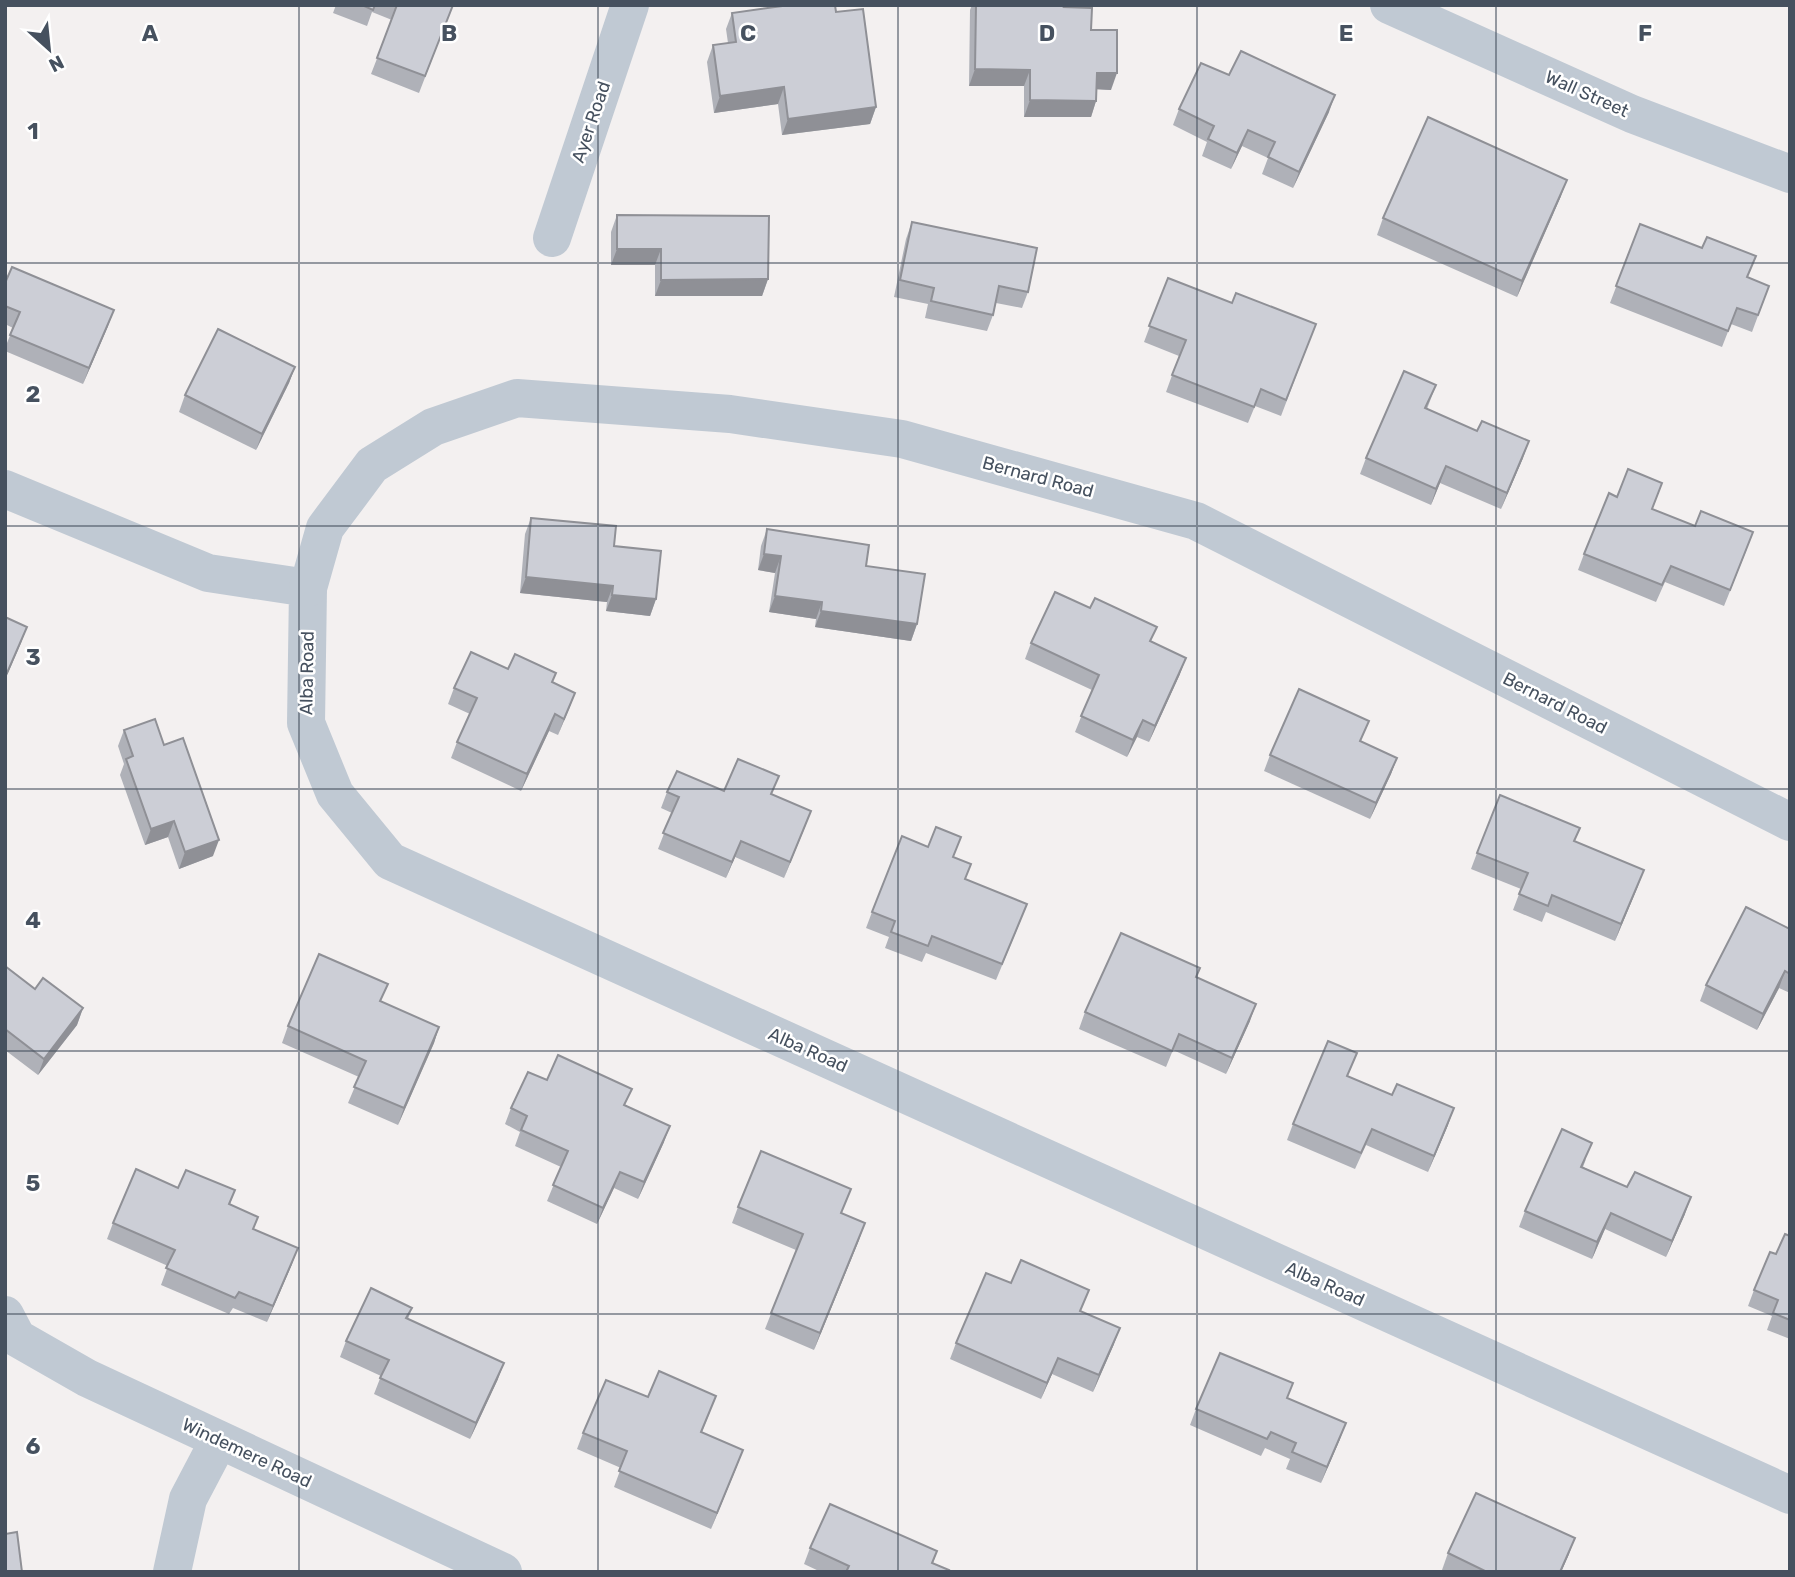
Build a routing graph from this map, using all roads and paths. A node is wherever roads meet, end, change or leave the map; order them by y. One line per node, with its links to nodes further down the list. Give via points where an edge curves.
1 (630, 5): 4 (street, Ayer Road)
2 (1389, 5): 3 (street, Wall Street, via 1632,114)
3 (1790, 174)
4 (552, 238)
5 (5, 489): 6 (street, via 208,573)
6 (308, 588): 7 (street, Bernard Road, via 325,528 372,465 433,428 517,398 730,414 889,437 1196,521); 10 (street, Alba Road, via 306,723 335,794 390,861)
7 (1790, 822)
8 (5, 1315): 9 (street, Windemere Road, via 17,1338 87,1378)
9 (219, 1440): 11 (street, via 188,1499); 12 (street, Windemere Road)
10 (1790, 1494)
11 (172, 1572)
12 (503, 1572)

